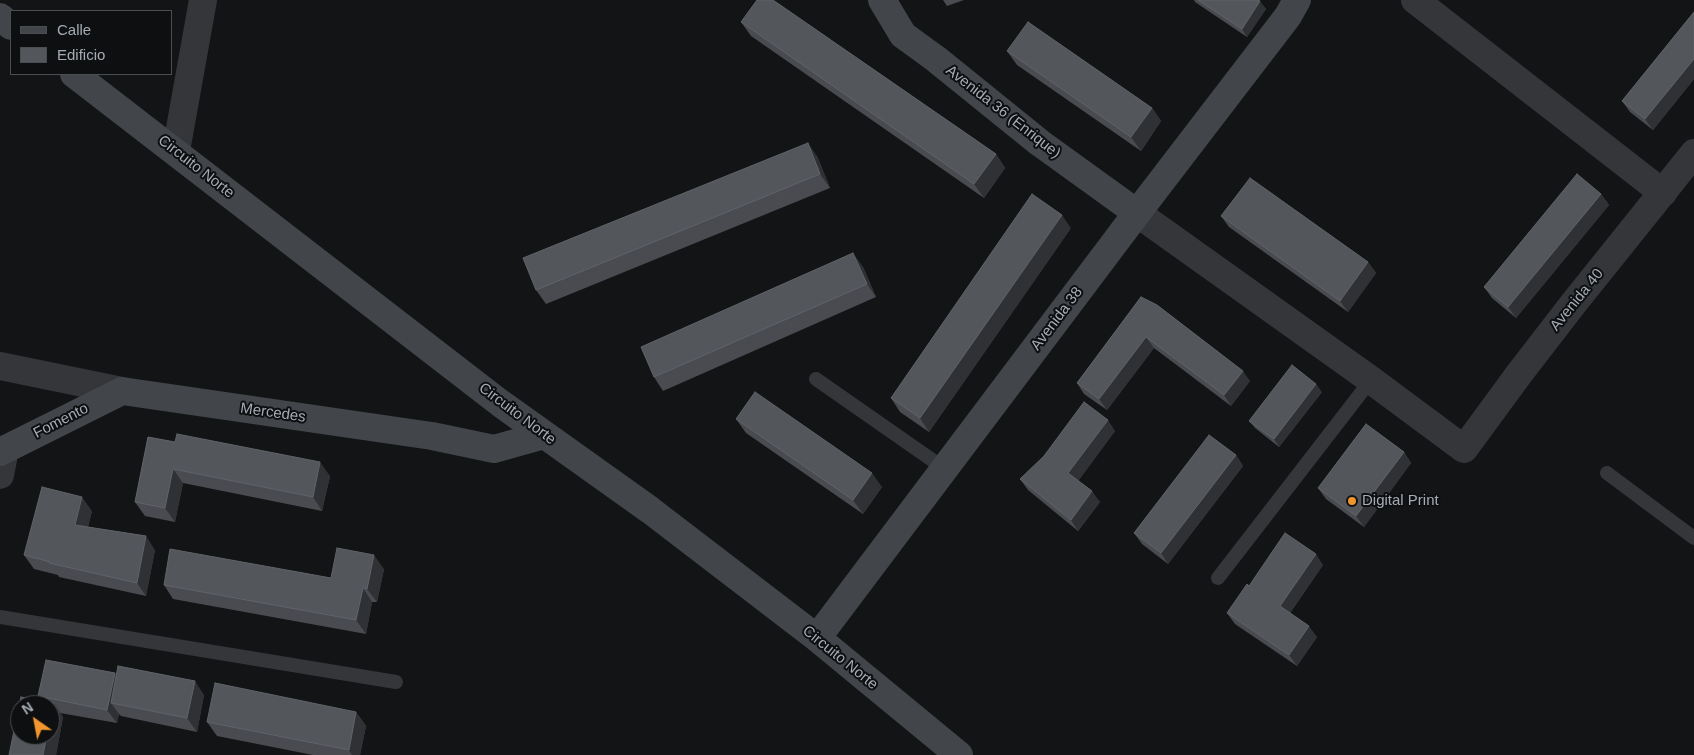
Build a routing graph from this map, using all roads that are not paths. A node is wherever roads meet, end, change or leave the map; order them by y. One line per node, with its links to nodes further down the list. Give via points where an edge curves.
1 (203, 0): 8 (street)
2 (882, 0): 11 (street, Avenida 36 (Enrique), via 904,35 1040,143)
3 (1298, 0): 11 (street, Avenida 38)
4 (1416, 0): 10 (street)
5 (0, 17): 6 (street)
6 (10, 25)
7 (75, 75): 8 (street, Circuito Norte)
8 (176, 151): 16 (street, Circuito Norte)
9 (1694, 153): 10 (street, Avenida 40)
10 (1664, 193): 14 (street, Avenida 40, via 1573,304 1464,449)
11 (1137, 212): 14 (street); 18 (street, Avenida 38)
12 (0, 366): 15 (street, Mercedes)
13 (816, 379): 18 (lane)
14 (1371, 380): 21 (lane)
15 (122, 391): 16 (street, Mercedes, via 432,436 494,449); 17 (street, Fomento)
16 (544, 435): 23 (street, Circuito Norte, via 650,510)
17 (2, 459)
18 (944, 469): 23 (street, Avenida 38)
19 (1607, 473): 20 (lane)
20 (1694, 538)
21 (1218, 578)
22 (0, 617): 24 (lane)
23 (818, 638): 25 (street, Circuito Norte)
24 (396, 682)
25 (959, 755)

